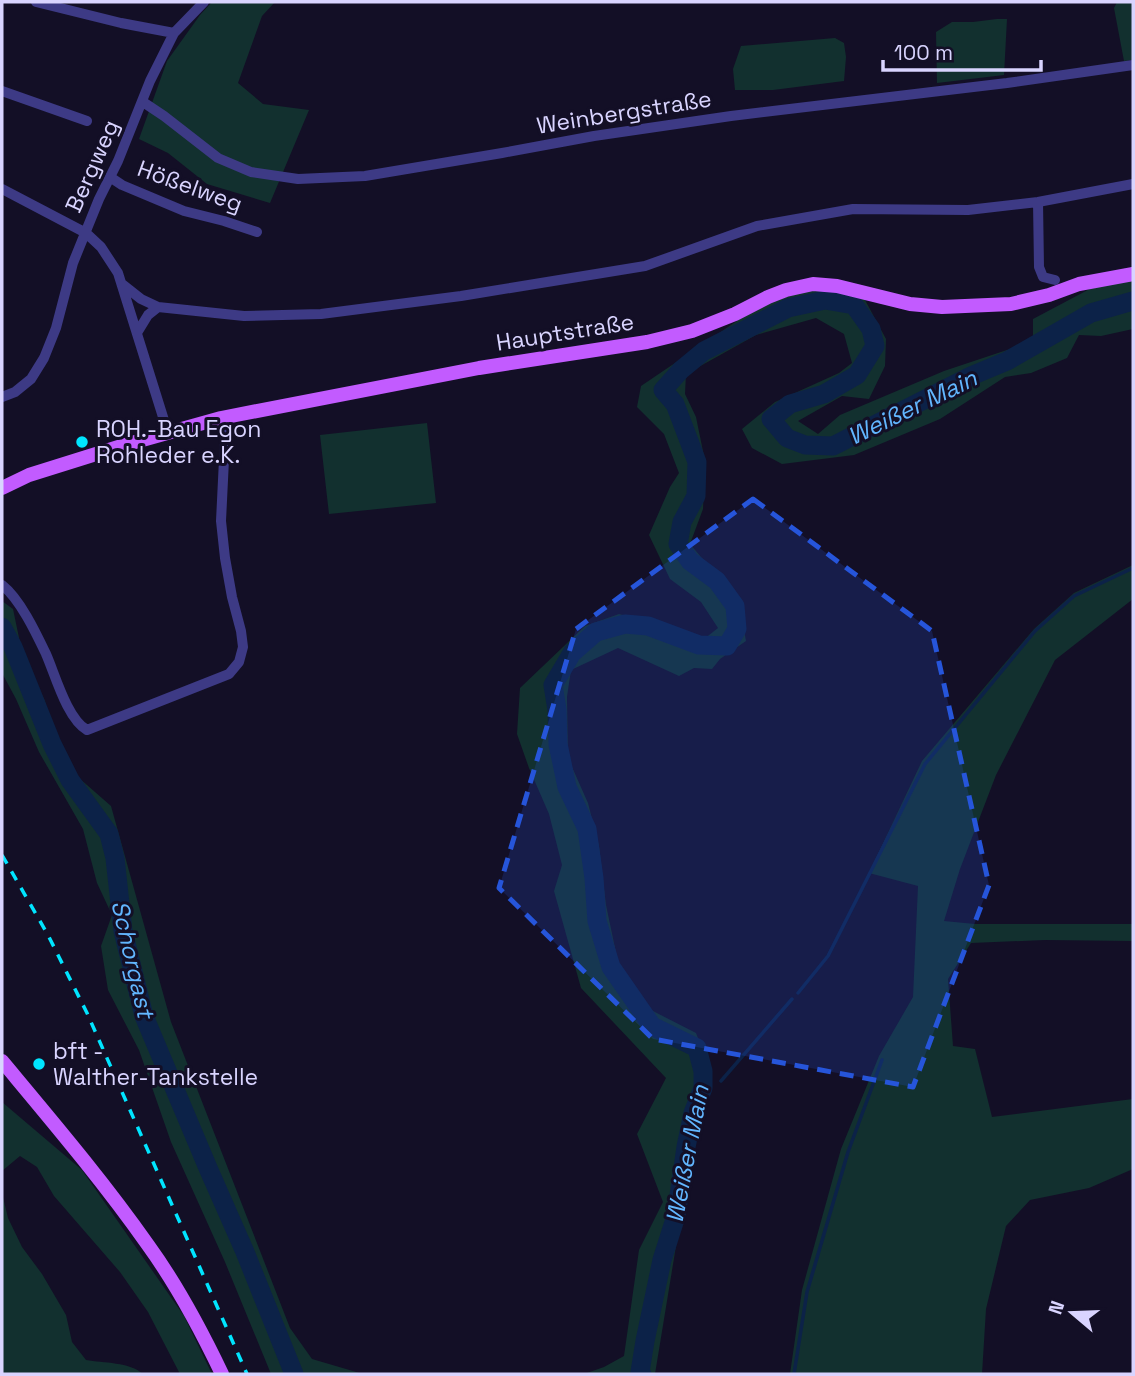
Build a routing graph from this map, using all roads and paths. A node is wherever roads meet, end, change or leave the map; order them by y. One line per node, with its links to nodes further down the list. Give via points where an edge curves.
1 (36, 2): 3 (street)
2 (204, 2): 3 (street, Bergweg)
3 (174, 33): 6 (street, Bergweg)
4 (1133, 65): 6 (street, Weinbergstraße, via 731,116 365,176 298,180 251,172 218,158)
5 (2, 91): 7 (street)
6 (143, 102): 8 (street, Bergweg)
7 (87, 121)
8 (110, 177): 12 (street, Hößelweg, via 184,211); 13 (street, Bergweg)
9 (1133, 184): 11 (street)
10 (2, 189): 13 (street)
11 (1038, 202): 15 (street, via 1039,267 1043,277); 17 (street, via 968,210 853,209 757,226 645,266 321,314 244,316)
12 (257, 232)
13 (86, 233): 16 (street, Bergweg, via 101,247); 19 (street, via 44,358 31,379)
14 (1133, 274): 20 (main road, Hauptstraße, via 1011,304 942,307 813,284 786,290 692,331 647,342 479,368)
15 (1055, 280)
16 (122, 285): 17 (street); 18 (street, Bergweg)
17 (158, 307): 18 (street)
18 (137, 333): 21 (street, Bergweg)
19 (2, 397)
20 (221, 418): 21 (main road, Hauptstraße); 23 (street, via 225,439 220,521 243,647 229,674 87,730 59,689 22,610)
21 (168, 433): 22 (main road, Hauptstraße, via 29,475)
22 (2, 488)
23 (2, 585)
24 (2, 1061): 25 (main road, via 150,1247)
25 (222, 1374)

